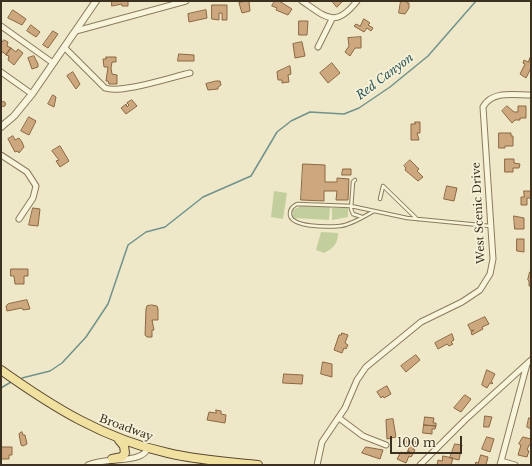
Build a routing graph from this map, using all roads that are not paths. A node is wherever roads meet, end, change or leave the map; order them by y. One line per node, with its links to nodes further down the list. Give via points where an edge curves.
1 (96, 1): 7 (street)
2 (186, 1): 7 (street)
3 (302, 1): 5 (street)
4 (357, 1): 5 (street, via 339,18)
5 (332, 19): 9 (street)
6 (1, 26): 10 (street)
7 (76, 31): 8 (street)
8 (64, 47): 10 (street); 12 (street, via 110,90)
9 (318, 48)
10 (53, 63): 13 (street)
11 (1, 72): 13 (street)
12 (190, 73)
13 (32, 94): 15 (street)
14 (531, 95): 24 (street, West Scenic Drive, via 496,96 484,107)
15 (1, 127)
16 (1, 155): 23 (street, via 27,172 36,186 33,198)
17 (355, 180): 19 (lane)
18 (380, 199): 22 (lane, via 383,186)
19 (351, 206): 20 (lane); 21 (lane, via 353,214); 21 (lane, via 297,204 291,208 290,216 293,222 300,224 341,226)
20 (374, 211): 21 (lane); 22 (lane)
21 (362, 217)
22 (417, 219): 24 (lane)
23 (19, 220)
24 (491, 226): 27 (street, West Scenic Drive, via 492,267 484,285 471,296 421,322 366,367)
25 (529, 362): 32 (street); 36 (street)
26 (1, 370): 28 (main road, Broadway, via 62,412)
27 (339, 418): 29 (street, via 364,436); 35 (street, West Scenic Drive, via 322,442)
28 (116, 438): 30 (main road, Broadway); 31 (main road, via 124,446 125,453)
29 (386, 445)
30 (148, 448): 31 (street, via 140,458); 34 (main road, Broadway, via 194,458)
31 (112, 459): 33 (street)
32 (501, 463): 37 (street)
33 (88, 465)
34 (258, 465)
35 (317, 465)
36 (420, 465)
37 (515, 465)

